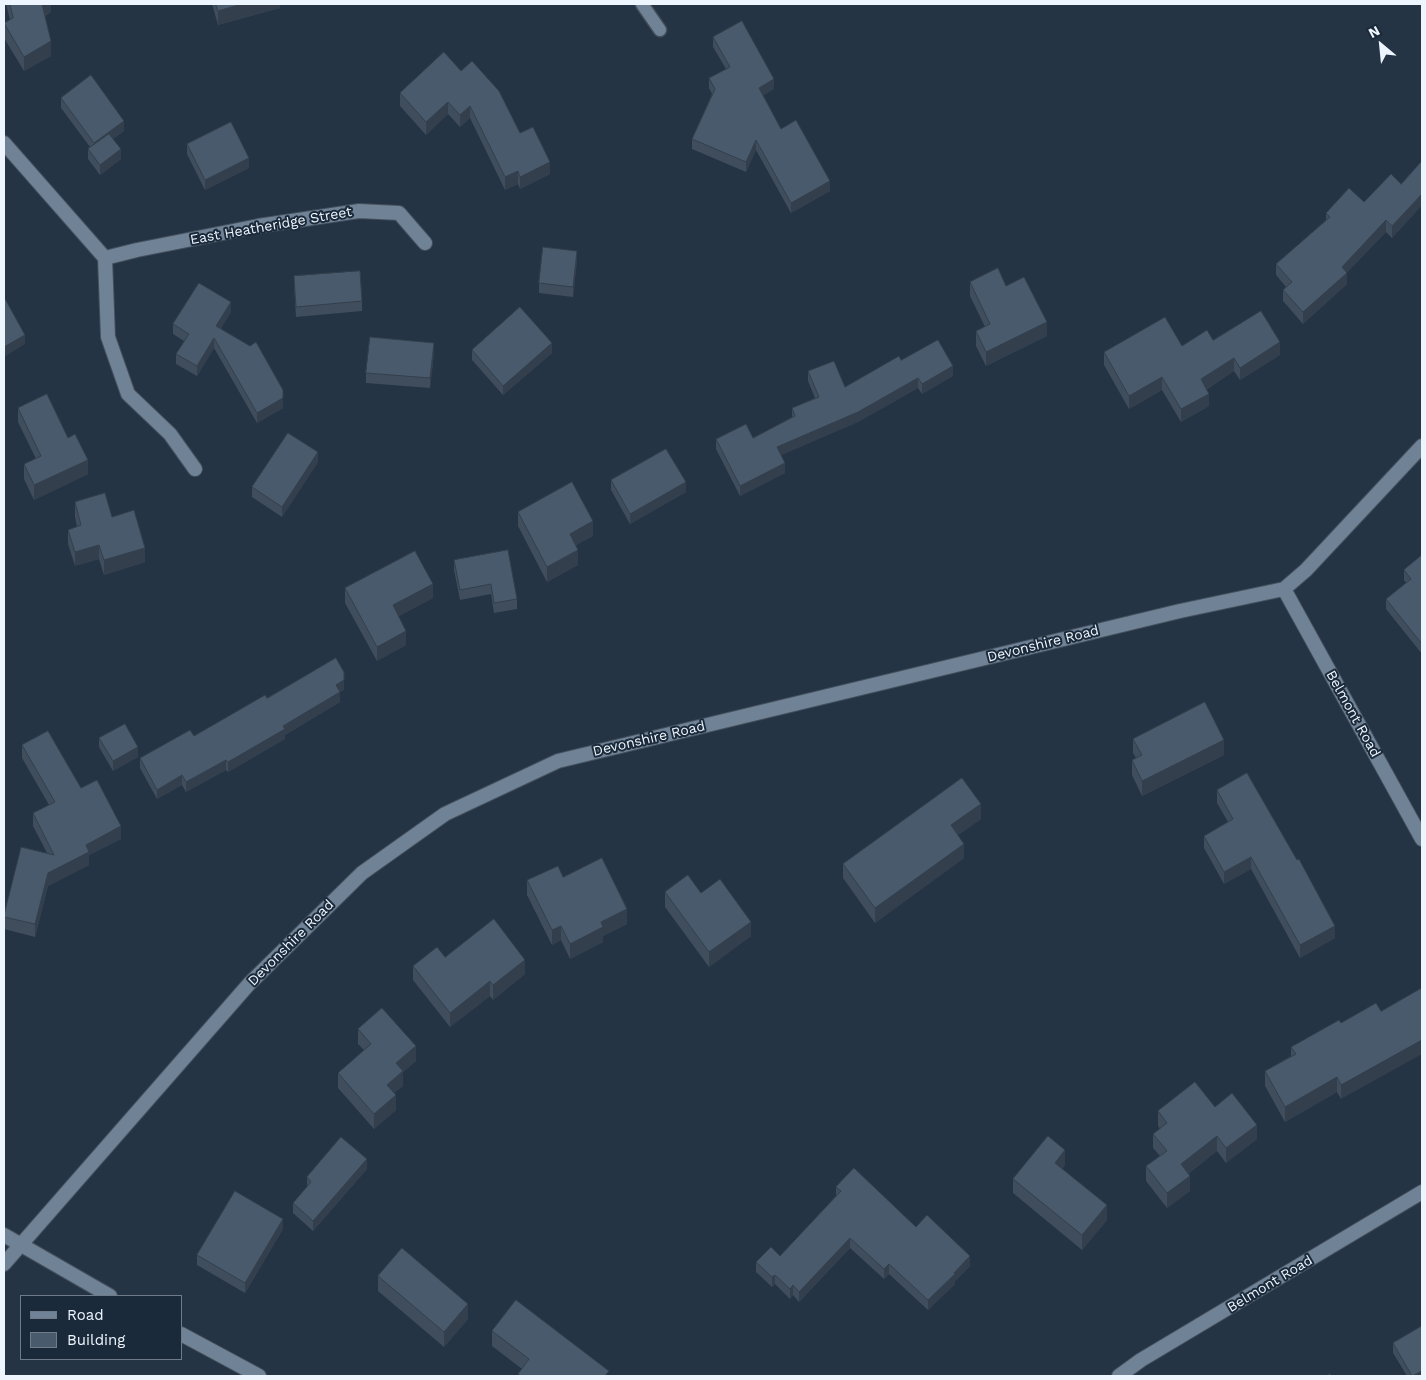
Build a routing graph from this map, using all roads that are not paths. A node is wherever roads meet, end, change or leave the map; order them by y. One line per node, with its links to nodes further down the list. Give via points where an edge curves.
1 (642, 4): 2 (lane)
2 (660, 30)
3 (4, 143): 5 (street)
4 (425, 243): 5 (street, East Heatheridge Street, via 399,213 360,211 258,226)
5 (106, 258): 7 (street, via 108,337 128,394 170,434)
6 (1422, 446): 8 (street, Devonshire Road, via 1306,570)
7 (195, 469)
8 (1284, 589): 9 (street, Belmont Road); 12 (street, Devonshire Road, via 1170,613 558,761 445,814 362,872 249,984)
9 (1422, 839)
10 (1422, 1192): 17 (street, Belmont Road)
11 (4, 1235): 12 (street)
12 (21, 1245): 13 (street, Devonshire Road); 14 (street)
13 (4, 1264)
14 (108, 1295)
15 (182, 1335): 16 (street)
16 (259, 1376)
17 (1119, 1376)

